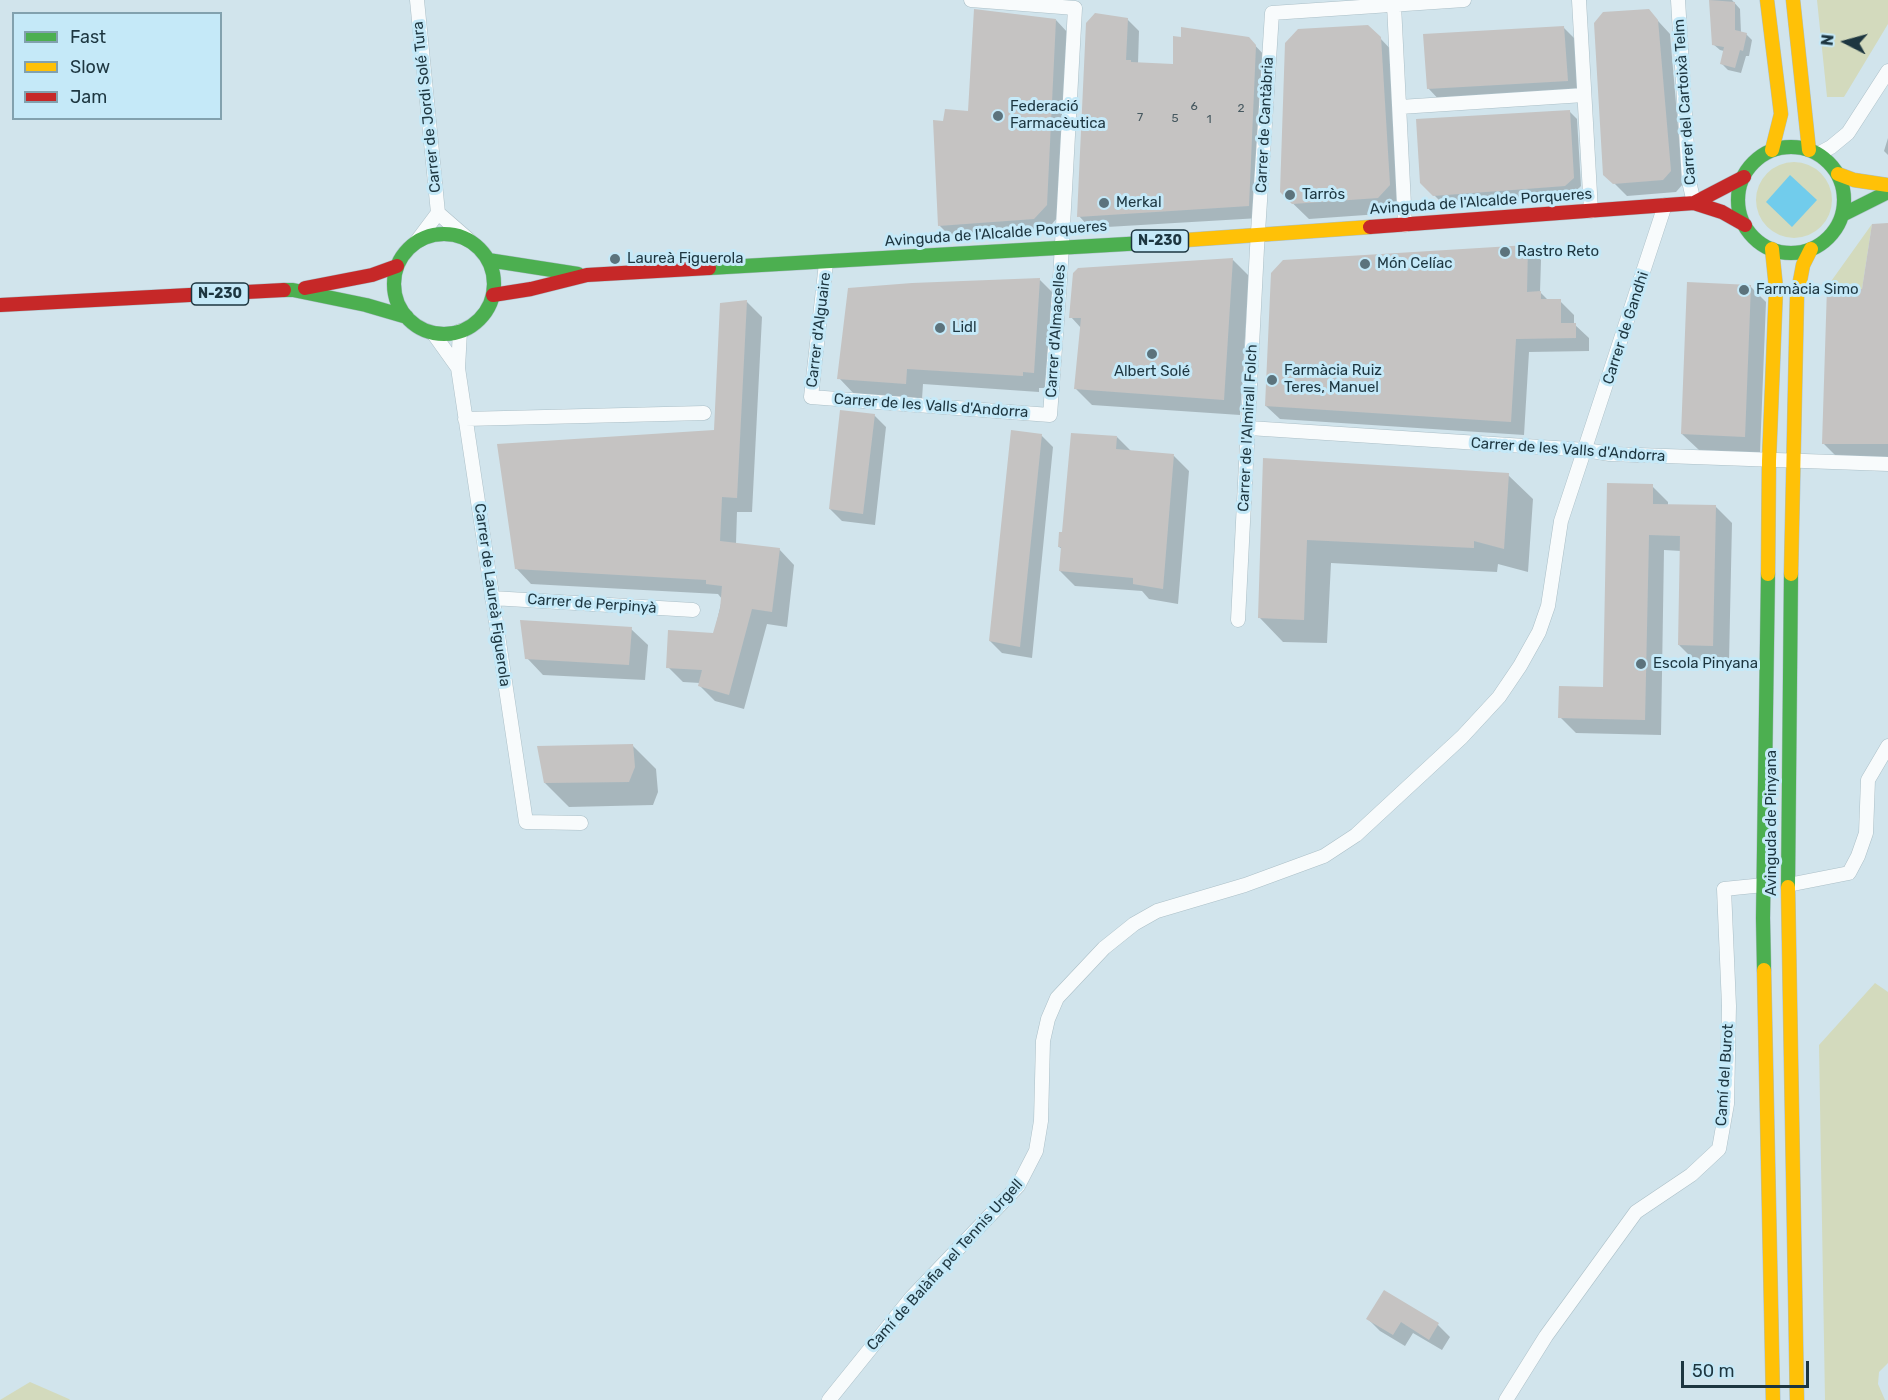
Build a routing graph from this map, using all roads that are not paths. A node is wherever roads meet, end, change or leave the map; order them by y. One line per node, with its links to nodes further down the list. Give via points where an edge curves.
1 (417, 0): 22 (street, Carrer de Jordi Solé Tura)
2 (971, 0): 29 (street, Carrer d'Almacelles, via 1075,8)
3 (1457, 0): 4 (street); 9 (street)
4 (1464, 0)
5 (1579, 0): 11 (street)
6 (1678, 0): 19 (street, Carrer del Cartoixà Telm, via 1689,181)
7 (1767, 0): 13 (main road, via 1781,114)
8 (1793, 0): 14 (main road, via 1805,123)
9 (1394, 5): 12 (street); 26 (street, Carrer de Cantàbria, via 1272,13)
10 (1888, 71): 14 (street, via 1848,134 1831,147)
11 (1584, 95): 12 (street); 21 (street)
12 (1400, 107): 24 (street)
13 (1772, 150): 14 (main road, via 1791,147); 16 (main road, N-230, via 1755,161)
14 (1814, 152): 15 (main road)
15 (1838, 174): 17 (main road); 23 (main road, via 1844,194)
16 (1744, 177): 19 (main road, Avinguda de l'Alcalde Porqueres / N-230); 25 (main road, via 1738,201)
17 (1888, 185)
18 (1888, 192): 23 (main road)
19 (1694, 203): 20 (main road, Avinguda de l'Alcalde Porqueres / N-230); 25 (main road, Avinguda de l'Alcalde Porqueres / N-230)
20 (1665, 205): 21 (main road, Avinguda de l'Alcalde Porqueres / N-230); 48 (street, Carrer de Gandhi)
21 (1590, 210): 24 (main road, Avinguda de l'Alcalde Porqueres / N-230)
22 (438, 213): 27 (street, Carrer de Jordi Solé Tura); 28 (street, Carrer de Jordi Solé Tura)
23 (1842, 215): 31 (main road, via 1833,233)
24 (1405, 225): 26 (main road, Avinguda de l'Alcalde Porqueres / N-230)
25 (1745, 225): 30 (main road, N-230)
26 (1258, 236): 29 (main road, Avinguda de l'Alcalde Porqueres / N-230); 47 (street, Carrer de l'Almirall Folch)
27 (469, 240): 28 (main road, via 443,233); 32 (main road)
28 (417, 241): 34 (main road)
29 (1062, 246): 33 (main road, Avinguda de l'Alcalde Porqueres / N-230); 45 (street, Carrer d'Almacelles)
30 (1772, 249): 31 (main road, via 1796,253); 49 (main road, Avinguda de Pinyana, via 1776,279)
31 (1811, 249): 50 (main road, Avinguda de Pinyana, via 1803,265 1797,297)
32 (488, 260): 35 (main road, N-230); 37 (main road, via 495,283)
33 (826, 262): 35 (main road, Avinguda de l'Alcalde Porqueres / N-230); 43 (street, Carrer d'Alguaire)
34 (398, 266): 36 (main road, N-230); 39 (main road, via 395,293)
35 (587, 275): 37 (main road, N-230)
36 (293, 290): 38 (main road, N-230); 39 (main road, N-230)
37 (493, 295): 40 (main road, via 475,323)
38 (0, 305)
39 (407, 317): 41 (main road, N-230)
40 (460, 331): 41 (main road); 42 (street, Carrer de Laureà Figuerola)
41 (433, 333): 42 (street, Carrer de Laureà Figuerola)
42 (458, 368): 46 (street, Carrer de Laureà Figuerola)
43 (811, 397): 45 (street, Carrer de les Valls d'Andorra)
44 (705, 413): 46 (street)
45 (1050, 415)
46 (465, 418): 52 (street, Carrer de Laureà Figuerola)
47 (1248, 428): 48 (street, Carrer de les Valls d'Andorra); 54 (street, Carrer de l'Almirall Folch)
48 (1586, 450): 49 (street, Carrer de les Valls d'Andorra); 59 (street, Camí de Balàfia pel Tennis Urgell, via 1561,521 1548,606 1534,640 1499,697 1462,737 1356,835 1324,856 1157,911 1104,948 1057,998 1048,1019 1036,1151 1018,1186 912,1297)
49 (1769, 461): 50 (street, Carrer de les Valls d'Andorra); 57 (main road, Avinguda de Pinyana)
50 (1792, 462): 51 (street, Carrer de les Valls d'Andorra); 58 (main road, Avinguda de Pinyana)
51 (1888, 464)
52 (492, 598): 53 (street, Carrer de Perpinyà); 56 (street, Carrer de Laureà Figuerola, via 526,822)
53 (693, 610)
54 (1238, 620)
55 (1888, 746): 58 (street, via 1868,780 1866,832 1849,873)
56 (581, 823)
57 (1764, 885): 60 (street, Camí del Burot, via 1724,889 1729,1006 1726,1104 1719,1149 1691,1175 1636,1212 1546,1336); 61 (main road, Avinguda de Pinyana)
58 (1788, 885): 62 (main road, Avinguda de Pinyana)
59 (829, 1400)
60 (1506, 1400)
61 (1773, 1400)
62 (1797, 1400)

